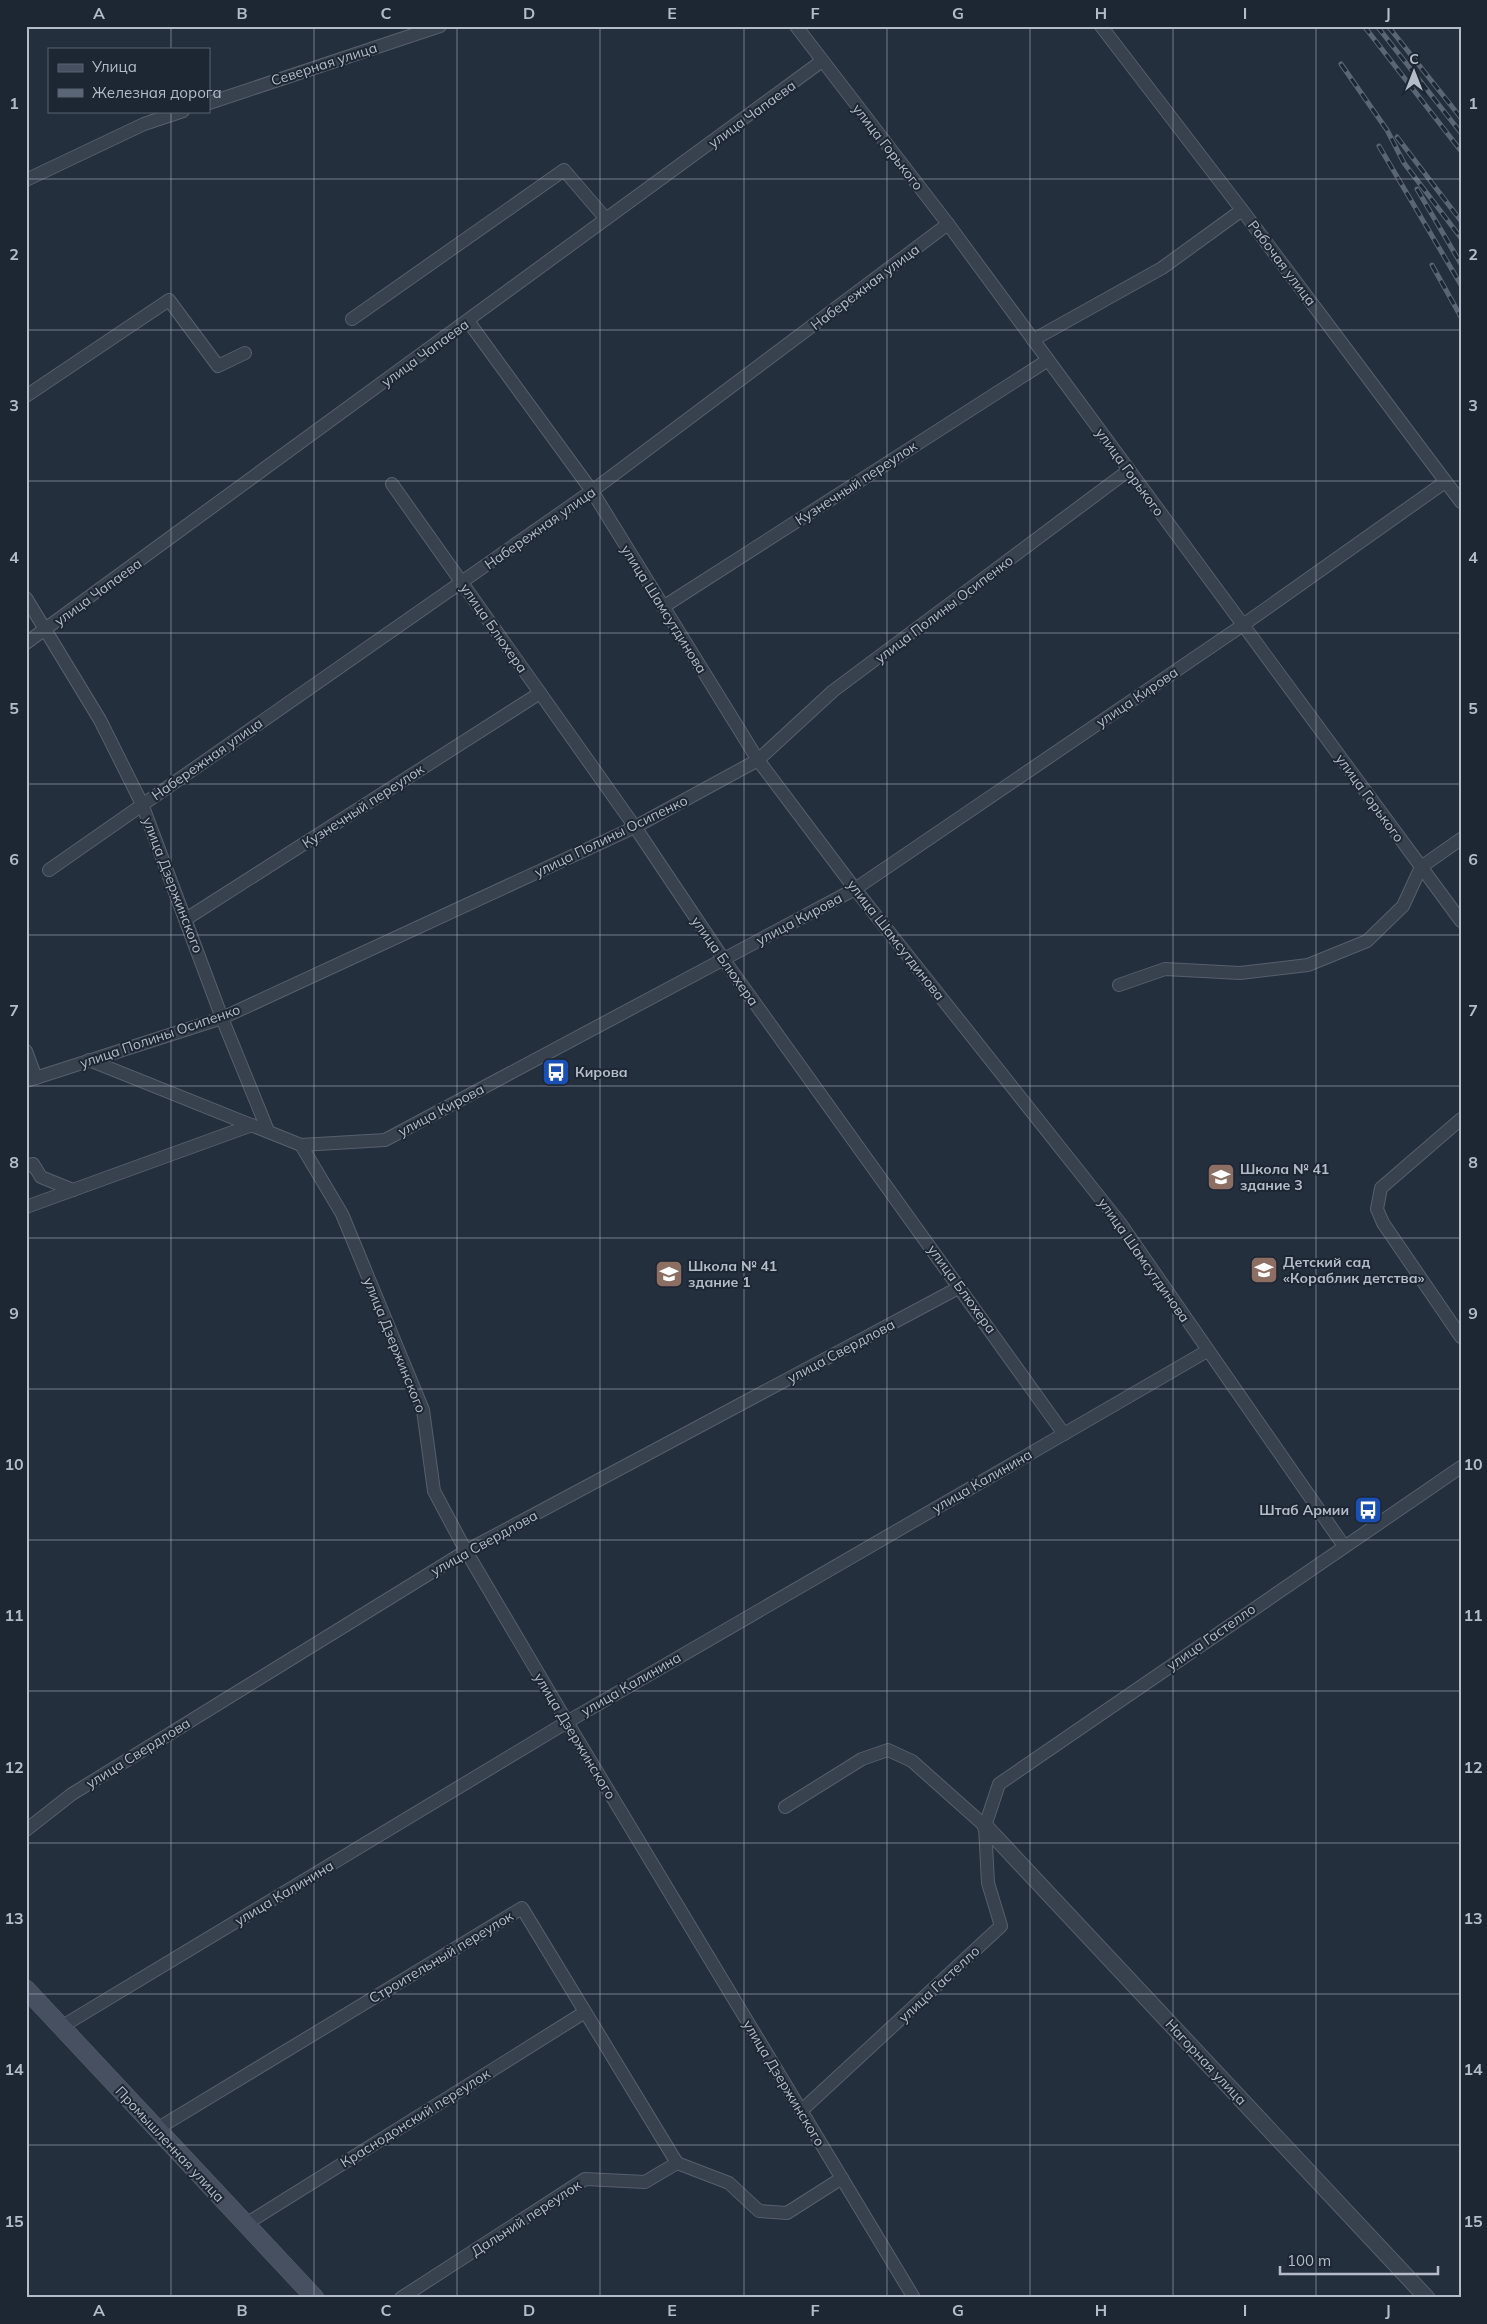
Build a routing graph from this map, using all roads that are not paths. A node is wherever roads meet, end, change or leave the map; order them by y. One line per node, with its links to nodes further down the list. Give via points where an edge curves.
1 (440, 26): 5 (street, Северная улица)
2 (796, 26): 4 (street, улица Горького)
3 (1101, 26): 8 (street, Рабочая улица)
4 (822, 61): 9 (street, улица Чапаева); 10 (street, улица Горького)
5 (210, 103)
6 (180, 112): 7 (street, via 144,124)
7 (26, 180)
8 (1242, 210): 13 (street, via 1162,268); 18 (street, Рабочая улица)
9 (606, 219): 11 (street, via 564,170); 12 (street, улица Чапаева)
10 (948, 224): 13 (street, улица Горького); 20 (street, Набережная улица)
11 (352, 320)
12 (468, 321): 20 (street, улица Шамсутдинова); 26 (street, улица Чапаева)
13 (1033, 340): 15 (street, улица Горького)
14 (246, 353): 16 (street, via 218,366 169,300)
15 (1048, 360): 17 (street, улица Горького); 24 (street, Кузнечный переулок)
16 (26, 396)
17 (1129, 470): 25 (street, улица Горького); 29 (street, улица Полины Осипенко, via 833,692)
18 (1445, 482): 21 (street, Рабочая улица); 25 (street, улица Кирова)
19 (392, 484): 22 (street, улица Блюхера)
20 (592, 491): 22 (street, Набережная улица); 24 (street, улица Шамсутдинова)
21 (1461, 502)
22 (462, 583): 28 (street, улица Блюхера); 30 (street, Набережная улица)
23 (26, 598): 26 (street, улица Дзержинского)
24 (663, 607): 29 (street, улица Шамсутдинова)
25 (1243, 625): 33 (street, улица Горького); 35 (street, улица Кирова)
26 (47, 630): 27 (street, улица Чапаева); 30 (street, улица Дзержинского, via 100,720)
27 (26, 643)
28 (540, 693): 31 (street, улица Блюхера); 36 (street, Кузнечный переулок)
29 (758, 760): 31 (street, улица Полины Осипенко); 35 (street, улица Шамсутдинова)
30 (142, 804): 34 (street, Набережная улица); 36 (street, улица Дзержинского)
31 (635, 827): 38 (street, улица Блюхера); 40 (street, улица Полины Осипенко)
32 (1461, 839): 33 (street)
33 (1421, 867): 37 (street, улица Горького); 39 (street, via 1403,906 1367,941 1308,965 1240,973 1165,970)
34 (49, 870)
35 (855, 889): 38 (street, улица Кирова); 53 (street, улица Шамсутдинова, via 1120,1223)
36 (186, 919): 40 (street, улица Дзержинского)
37 (1461, 921)
38 (724, 960): 47 (street, улица Кирова, via 385,1140); 51 (street, улица Блюхера)
39 (1119, 984)
40 (222, 1018): 42 (street, улица Полины Осипенко); 46 (street, улица Дзержинского)
41 (26, 1051): 43 (street)
42 (89, 1060): 43 (street, улица Полины Осипенко); 45 (street, улица Кирова)
43 (31, 1080)
44 (1461, 1119): 52 (street, via 1381,1188 1377,1209)
45 (252, 1125): 46 (street, улица Кирова); 49 (street)
46 (268, 1131): 47 (street, улица Кирова)
47 (301, 1145): 57 (street, улица Дзержинского, via 342,1214 423,1410 434,1491)
48 (26, 1166): 49 (street, via 33,1164 41,1178)
49 (73, 1190): 50 (street)
50 (26, 1207)
51 (960, 1287): 54 (street, улица Блюхера); 57 (street, улица Свердлова)
52 (1461, 1337)
53 (1207, 1351): 54 (street, улица Калинина); 56 (street, улица Шамсутдинова)
54 (1064, 1434): 58 (street, улица Калинина)
55 (1461, 1467): 56 (street, улица Гастелло)
56 (1344, 1546): 60 (street, улица Гастелло, via 998,1784)
57 (466, 1551): 58 (street, улица Дзержинского); 61 (street, улица Свердлова, via 72,1794)
58 (567, 1722): 64 (street, улица Калинина); 65 (street, улица Дзержинского)
59 (785, 1807): 60 (street, via 862,1759 888,1750 912,1761)
60 (986, 1826): 65 (street, улица Гастелло, via 988,1883 1002,1926); 73 (street, Нагорная улица)
61 (26, 1830)
62 (26, 1990): 64 (main road, Промышленная улица)
63 (585, 2012): 66 (street, Строительный переулок, via 522,1908); 67 (street, Строительный переулок); 69 (street, Краснодонский переулок)
64 (61, 2027): 66 (main road, Промышленная улица)
65 (801, 2112): 68 (street, улица Дзержинского)
66 (157, 2129): 69 (main road, Промышленная улица)
67 (677, 2163): 68 (street, via 729,2183 759,2211 787,2213); 71 (street, Дальний переулок, via 645,2182 585,2179)
68 (842, 2178): 72 (street, улица Дзержинского)
69 (246, 2224): 70 (main road, Промышленная улица)
70 (315, 2298)
71 (401, 2298)
72 (914, 2298)
73 (1427, 2298)

